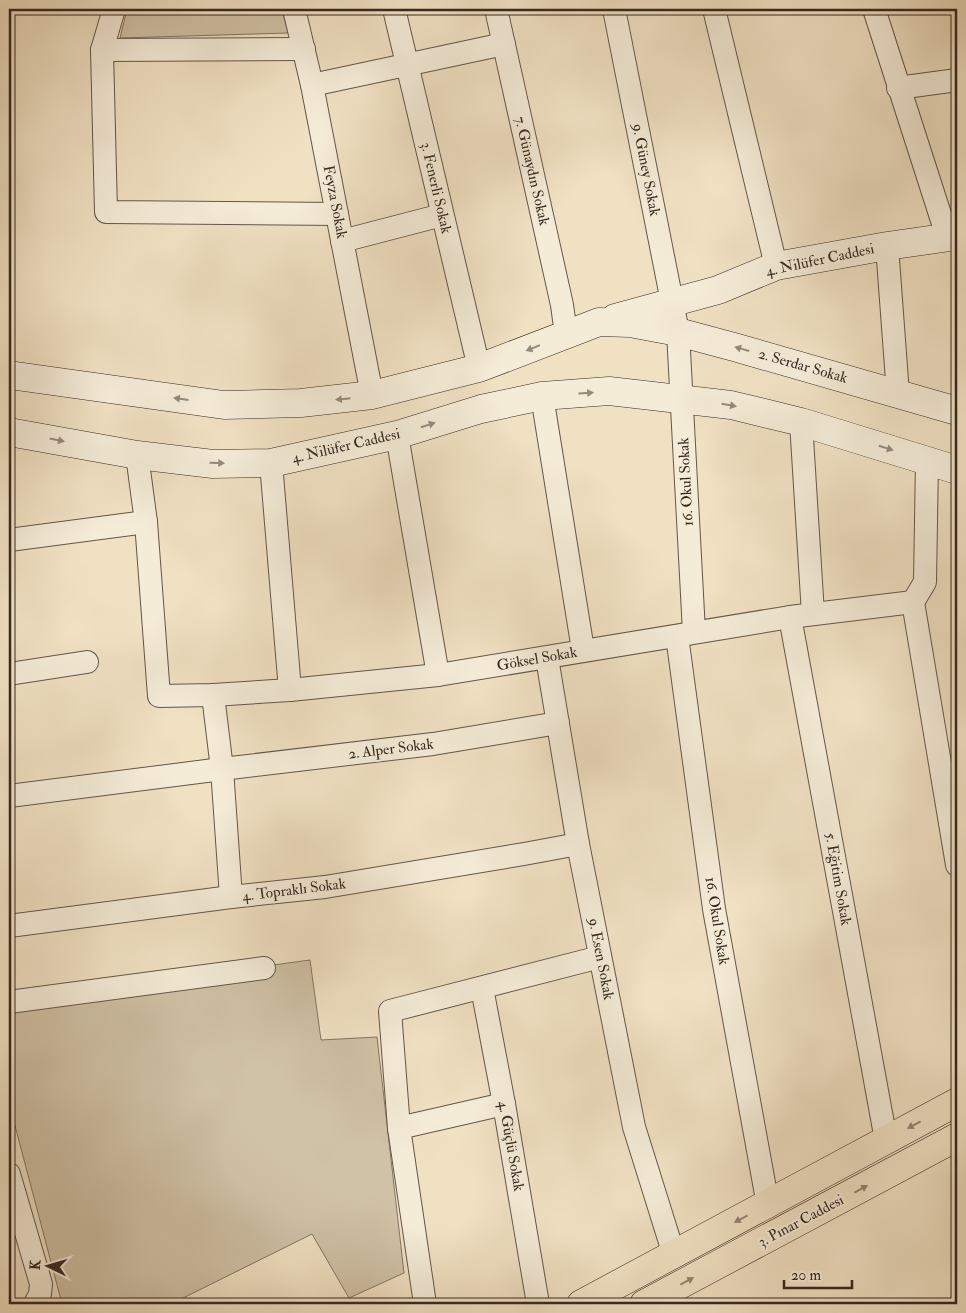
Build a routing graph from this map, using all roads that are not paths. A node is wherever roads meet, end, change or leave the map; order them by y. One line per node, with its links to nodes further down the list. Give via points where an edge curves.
1 (114, 9): 10 (street)
2 (294, 9): 9 (street, Feyza Sokak)
3 (394, 9): 11 (street, 3. Fenerli Sokak)
4 (496, 9): 8 (street, 7. Günaydın Sokak)
5 (614, 9): 21 (street, 9. Güney Sokak)
6 (714, 9): 20 (street)
7 (874, 9): 14 (street)
8 (504, 44): 11 (street); 25 (street, 7. Günaydın Sokak)
9 (304, 49): 10 (street); 13 (street, Feyza Sokak)
10 (102, 50): 15 (street, via 106,212)
11 (407, 64): 13 (street); 16 (street, 3. Fenerli Sokak)
12 (957, 80): 14 (street)
13 (312, 85): 15 (street, Feyza Sokak)
14 (898, 88): 17 (street)
15 (337, 214): 18 (street, Feyza Sokak)
16 (442, 215): 18 (street); 26 (street, 3. Fenerli Sokak)
17 (952, 236): 19 (main road, 4. Nilüfer Caddesi)
18 (342, 240): 29 (street, Feyza Sokak)
19 (887, 246): 20 (main road, 4. Nilüfer Caddesi); 28 (street)
20 (776, 266): 21 (main road, 4. Nilüfer Caddesi, via 718,290)
21 (673, 302): 22 (main road, 4. Nilüfer Caddesi); 24 (street, 9. Güney Sokak)
22 (600, 322): 23 (main road, 4. Nilüfer Caddesi); 25 (main road, 4. Nilüfer Caddesi)
23 (646, 326): 24 (main road, 2. Serdar Sokak)
24 (678, 332): 28 (main road, 2. Serdar Sokak, one-way to 24); 31 (street, 16. Okul Sokak)
25 (566, 334): 26 (main road, 4. Nilüfer Caddesi, one-way to 26)
26 (478, 368): 29 (main road, 4. Nilüfer Caddesi)
27 (9, 375): 29 (main road, 4. Nilüfer Caddesi, one-way to 27, via 301,403 224,405)
28 (898, 394): 32 (main road, 2. Serdar Sokak)
29 (372, 395)
30 (542, 396): 31 (main road, 4. Nilüfer Caddesi, one-way to 31, via 609,391); 35 (main road, 4. Nilüfer Caddesi, one-way to 30, via 481,409); 46 (street)
31 (681, 399): 33 (main road, one-way to 33, via 731,405); 45 (street, 16. Okul Sokak)
32 (957, 412)
33 (801, 422): 37 (main road, one-way to 37); 43 (street)
34 (9, 432): 36 (main road, 4. Nilüfer Caddesi, one-way to 36)
35 (397, 435): 38 (main road, 4. Nilüfer Caddesi); 50 (street)
36 (137, 455): 38 (main road, 4. Nilüfer Caddesi, one-way to 38, via 213,464); 40 (street)
37 (927, 461): 39 (main road); 42 (street, via 925,582)
38 (270, 463): 51 (street)
39 (957, 470)
40 (146, 522): 41 (street); 52 (street, Göksel Sokak, via 159,696)
41 (9, 540)
42 (913, 602): 43 (street, Göksel Sokak); 57 (street)
43 (813, 614): 44 (street, Göksel Sokak)
44 (790, 617): 45 (street, Göksel Sokak); 68 (street, 5. Eğitim Sokak)
45 (685, 634): 46 (street, Göksel Sokak); 70 (street, 16. Okul Sokak, via 714,909)
46 (583, 650): 47 (street, Göksel Sokak)
47 (547, 658): 50 (street, Göksel Sokak); 53 (street, 9. Esen Sokak)
48 (87, 662): 49 (street)
49 (9, 674)
50 (438, 675): 51 (street, Göksel Sokak)
51 (290, 690): 52 (street, Göksel Sokak)
52 (213, 695): 54 (street)
53 (558, 723): 54 (street, 2. Alper Sokak, via 433,744); 56 (street, 9. Esen Sokak)
54 (222, 769): 55 (street, 2. Alper Sokak); 58 (street)
55 (9, 796)
56 (578, 844): 58 (street, 4. Topraklı Sokak, via 325,887); 60 (street, 9. Esen Sokak)
57 (957, 865)
58 (232, 897): 59 (street, 4. Topraklı Sokak)
59 (9, 926)
60 (600, 957): 62 (street); 71 (street, 9. Esen Sokak, via 634,1127)
61 (264, 968): 63 (street)
62 (482, 988): 65 (street, 4. Güçlü Sokak); 66 (street, via 390,1011)
63 (9, 1002)
64 (957, 1102): 68 (main road, one-way to 68)
65 (504, 1104): 66 (street); 74 (street, 4. Güçlü Sokak)
66 (399, 1128): 73 (street)
67 (957, 1137): 76 (main road, 3. Pınar Caddesi, one-way to 67)
68 (886, 1140): 70 (main road)
69 (9, 1174): 72 (street, via 41,1284)
70 (768, 1205): 71 (main road, one-way to 71)
71 (674, 1254): 75 (main road)
72 (35, 1304)
73 (425, 1304)
74 (538, 1304)
75 (581, 1304)
76 (644, 1304)

